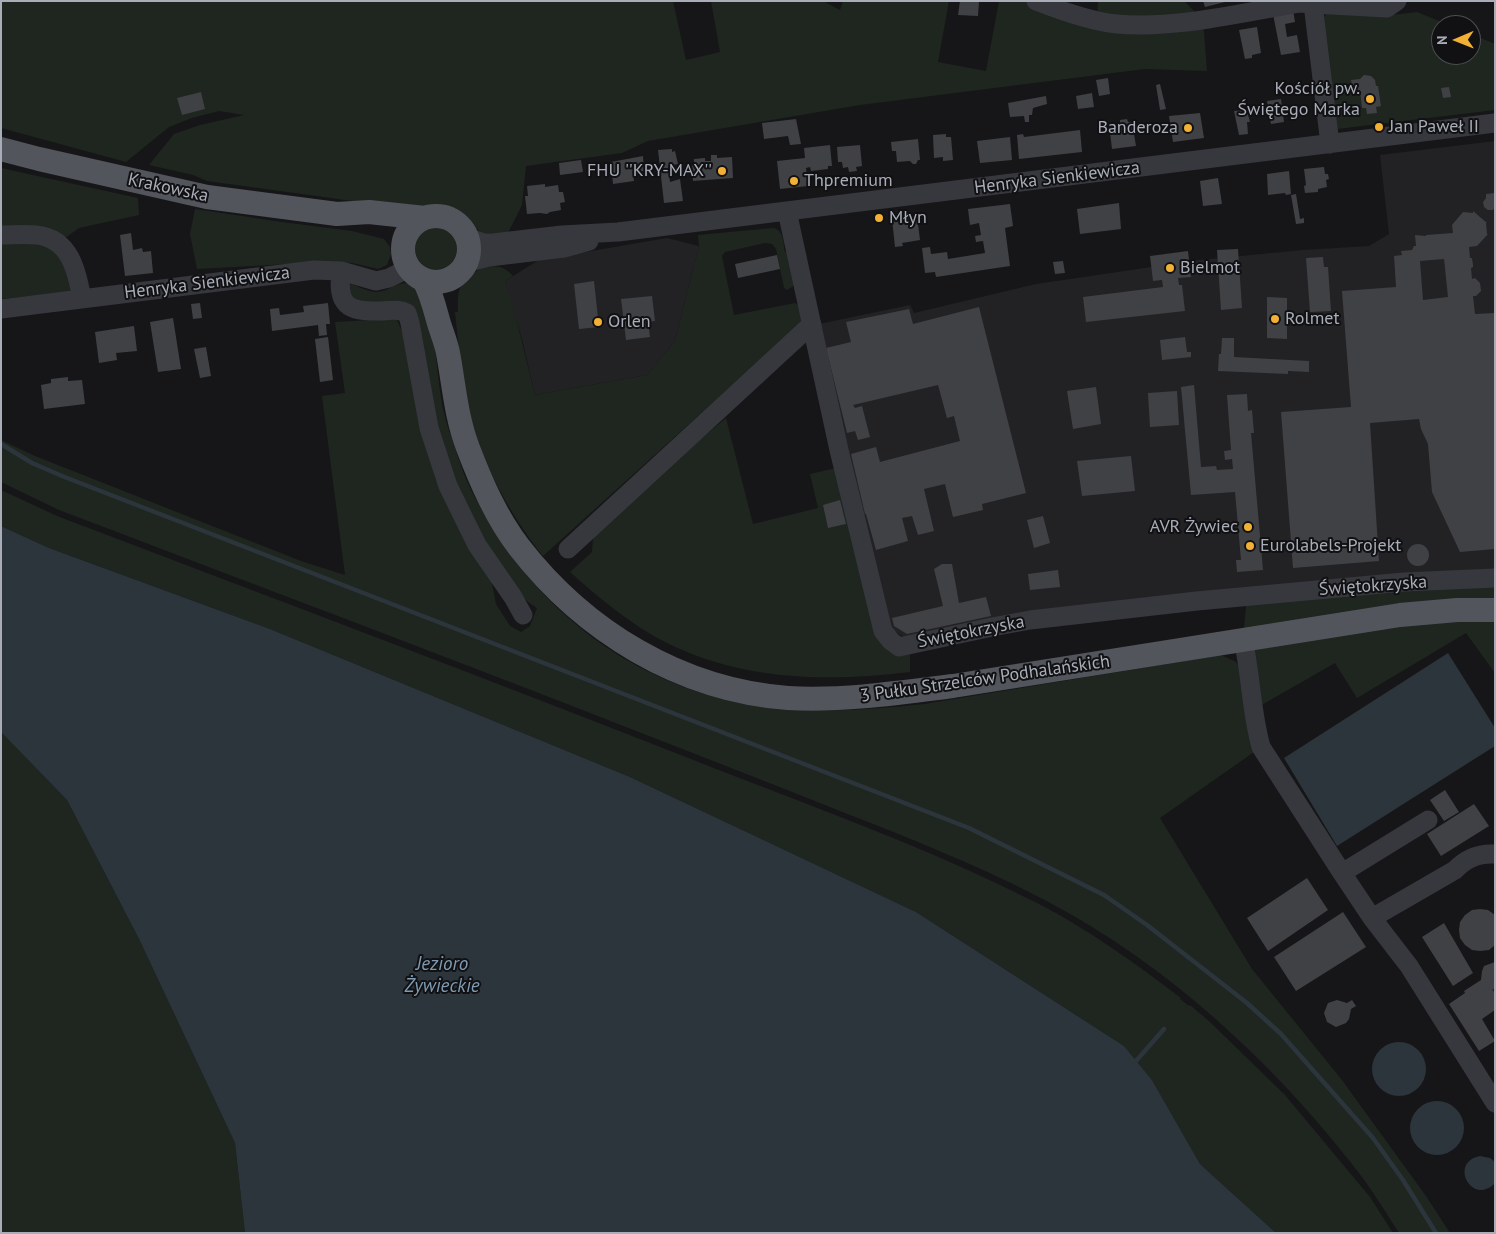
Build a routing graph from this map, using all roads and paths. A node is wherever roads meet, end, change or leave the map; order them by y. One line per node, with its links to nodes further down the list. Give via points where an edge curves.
1 (1036, 1): 3 (street, via 1116,24 1176,24 1300,3)
2 (1397, 1): 3 (street, via 1387,8)
3 (1313, 4): 5 (street)
4 (1495, 123): 5 (street, Henryka Sienkiewicza)
5 (1330, 144): 7 (street, Henryka Sienkiewicza)
6 (1, 149): 8 (main road, Krakowska, via 207,197)
7 (788, 211): 10 (street, Henryka Sienkiewicza); 19 (street, Świętokrzyska)
8 (337, 214): 9 (main road, Krakowska, via 369,212); 13 (main road, Krakowska, via 385,229)
9 (425, 218): 12 (main road, via 441,216 452,220); 13 (main road, via 410,228)
10 (618, 232): 12 (street, Henryka Sienkiewicza, via 493,244); 14 (street, Henryka Sienkiewicza, via 564,248 489,258)
11 (1, 236): 17 (street, via 50,237 61,245 78,275)
12 (466, 237): 14 (main road, via 468,253)
13 (403, 245): 16 (main road, via 403,255)
14 (459, 270): 16 (main road, via 439,282); 20 (main road, via 450,298)
15 (341, 271): 16 (street, Henryka Sienkiewicza, via 380,281); 17 (street, Henryka Sienkiewicza, via 314,270); 24 (street, via 340,290 344,303 353,310 399,309 407,313 429,428 448,486 477,545 513,597)
16 (416, 274): 20 (main road, via 432,297)
17 (82, 299): 18 (street, Henryka Sienkiewicza)
18 (1, 309)
19 (812, 324): 21 (street); 22 (street, Świętokrzyska, via 840,450 875,579 883,631 900,647 1030,620 1404,582)
20 (448, 353): 25 (main road, 3 Pułku Strzelców Podhalańskich, via 455,403 466,445 483,486 519,546 551,584 591,621 649,658 693,677 732,689 788,698 852,698 953,686)
21 (568, 549)
22 (1495, 578)
23 (1495, 610): 25 (main road, 3 Pułku Strzelców Podhalańskich, via 1400,615)
24 (522, 616)
25 (1243, 639): 28 (street, via 1261,747)
26 (1428, 820): 28 (street)
27 (1495, 854): 29 (street, via 1473,856 1455,870)
28 (1342, 873): 29 (street)
29 (1372, 918): 30 (street, via 1409,966)
30 (1495, 1103)

